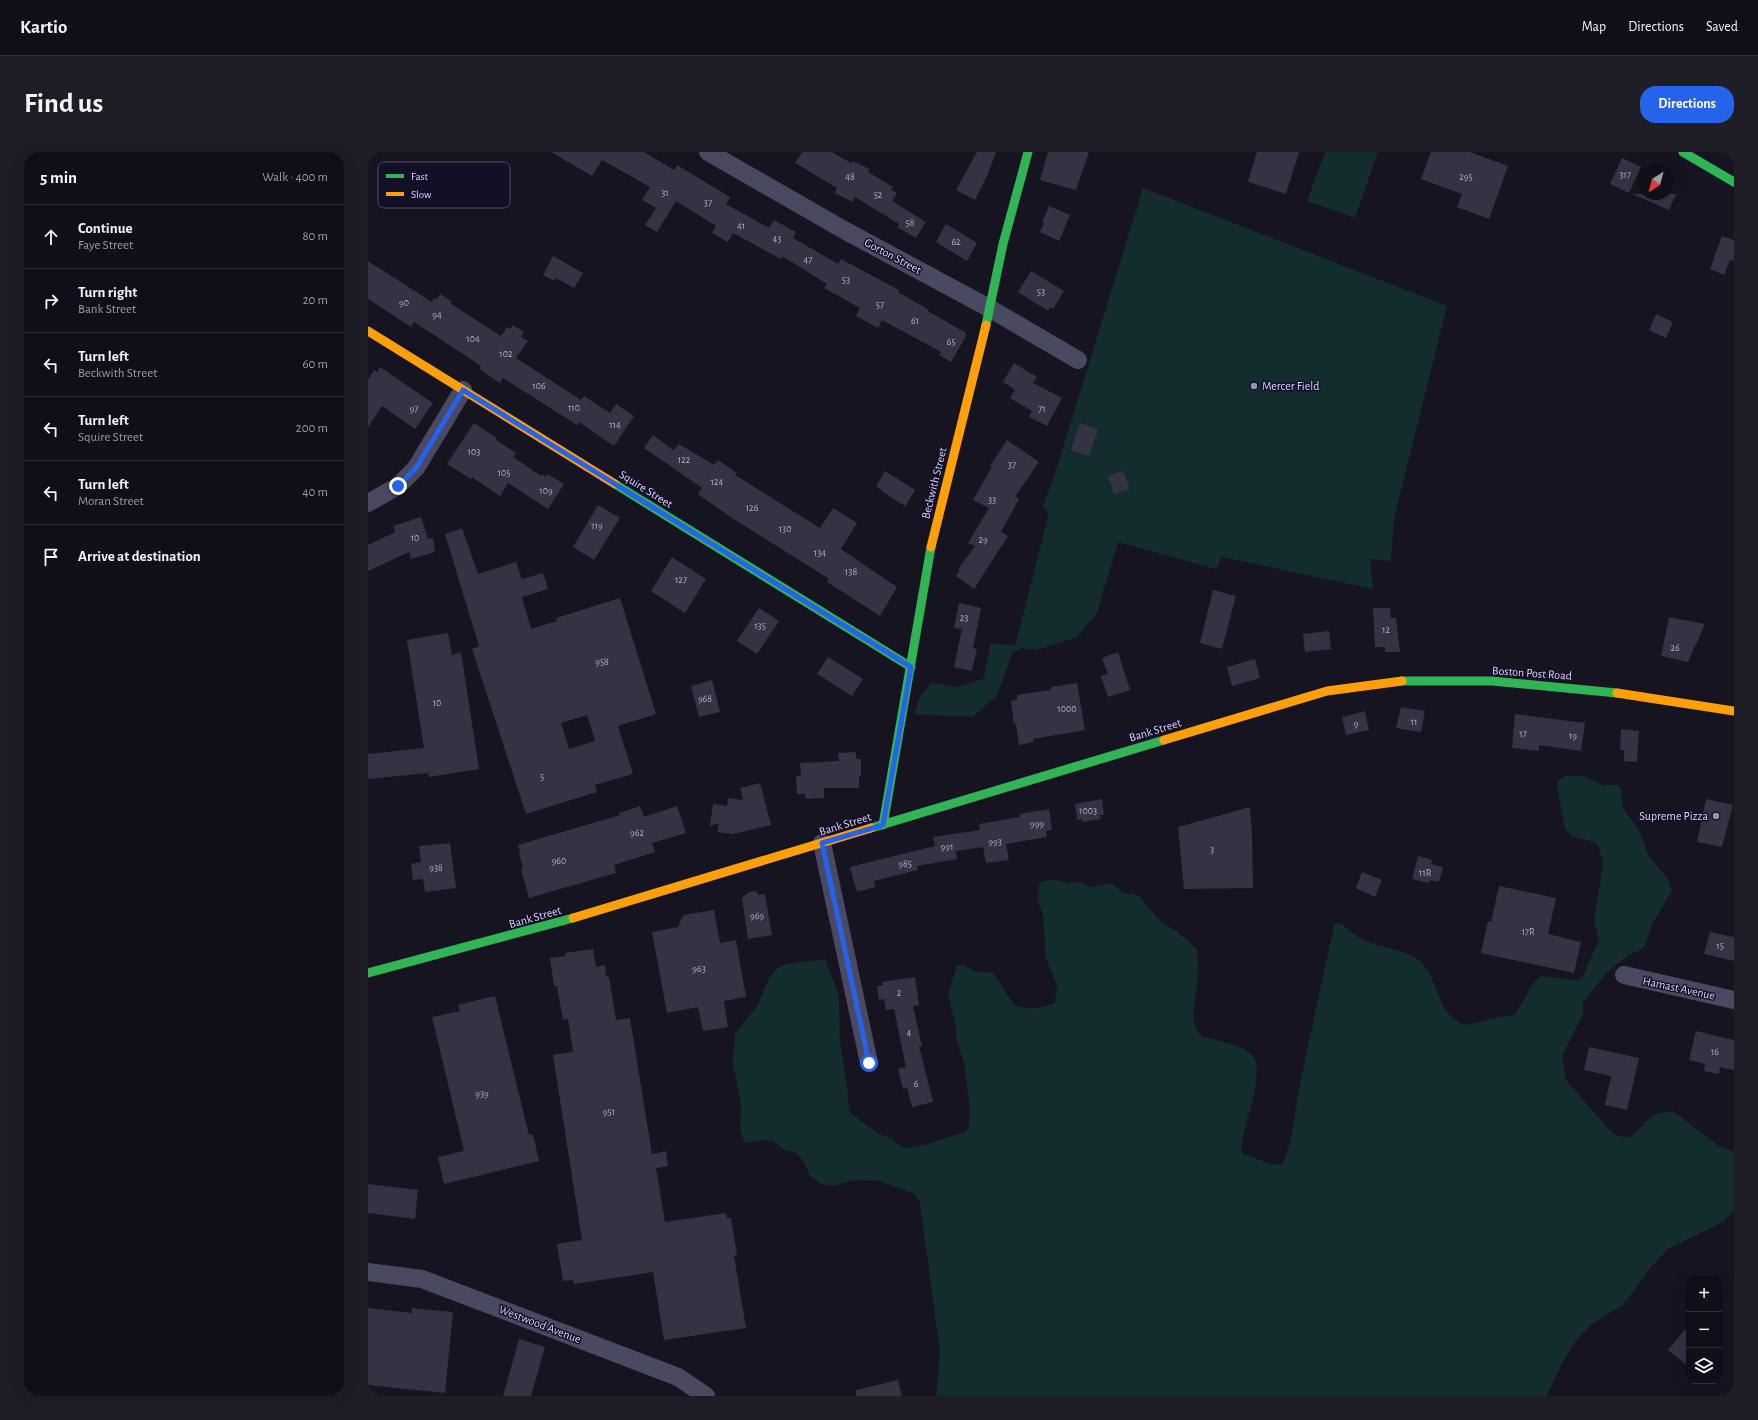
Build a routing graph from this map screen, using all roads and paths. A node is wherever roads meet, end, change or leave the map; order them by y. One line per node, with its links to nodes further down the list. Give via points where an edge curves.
1 (708, 152): 5 (street, Gorton Street, via 844,230)
2 (1028, 152): 5 (main road, Beckwith Street, via 1010,213)
3 (1683, 152): 4 (main road)
4 (1734, 182)
5 (989, 308): 7 (street, Gorton Street); 10 (main road, Beckwith Street, via 984,338 933,536)
6 (368, 331): 8 (main road, Squire Street)
7 (1078, 360)
8 (463, 390): 9 (street, via 416,468 398,486); 10 (main road, Squire Street)
9 (368, 503)
10 (911, 667): 13 (main road, Beckwith Street)
11 (1327, 691): 12 (main road, Boston Post Road, via 1410,680 1473,681 1569,688); 13 (main road, Bank Street)
12 (1734, 711)
13 (883, 825): 14 (main road, Bank Street)
14 (822, 843): 15 (main road, Bank Street, via 550,925); 18 (street)
15 (368, 973)
16 (1624, 975): 17 (street, Hamast Avenue)
17 (1734, 1000)
18 (869, 1063)
19 (368, 1272): 20 (street, Westwood Avenue, via 422,1279 678,1377)
20 (706, 1396)

